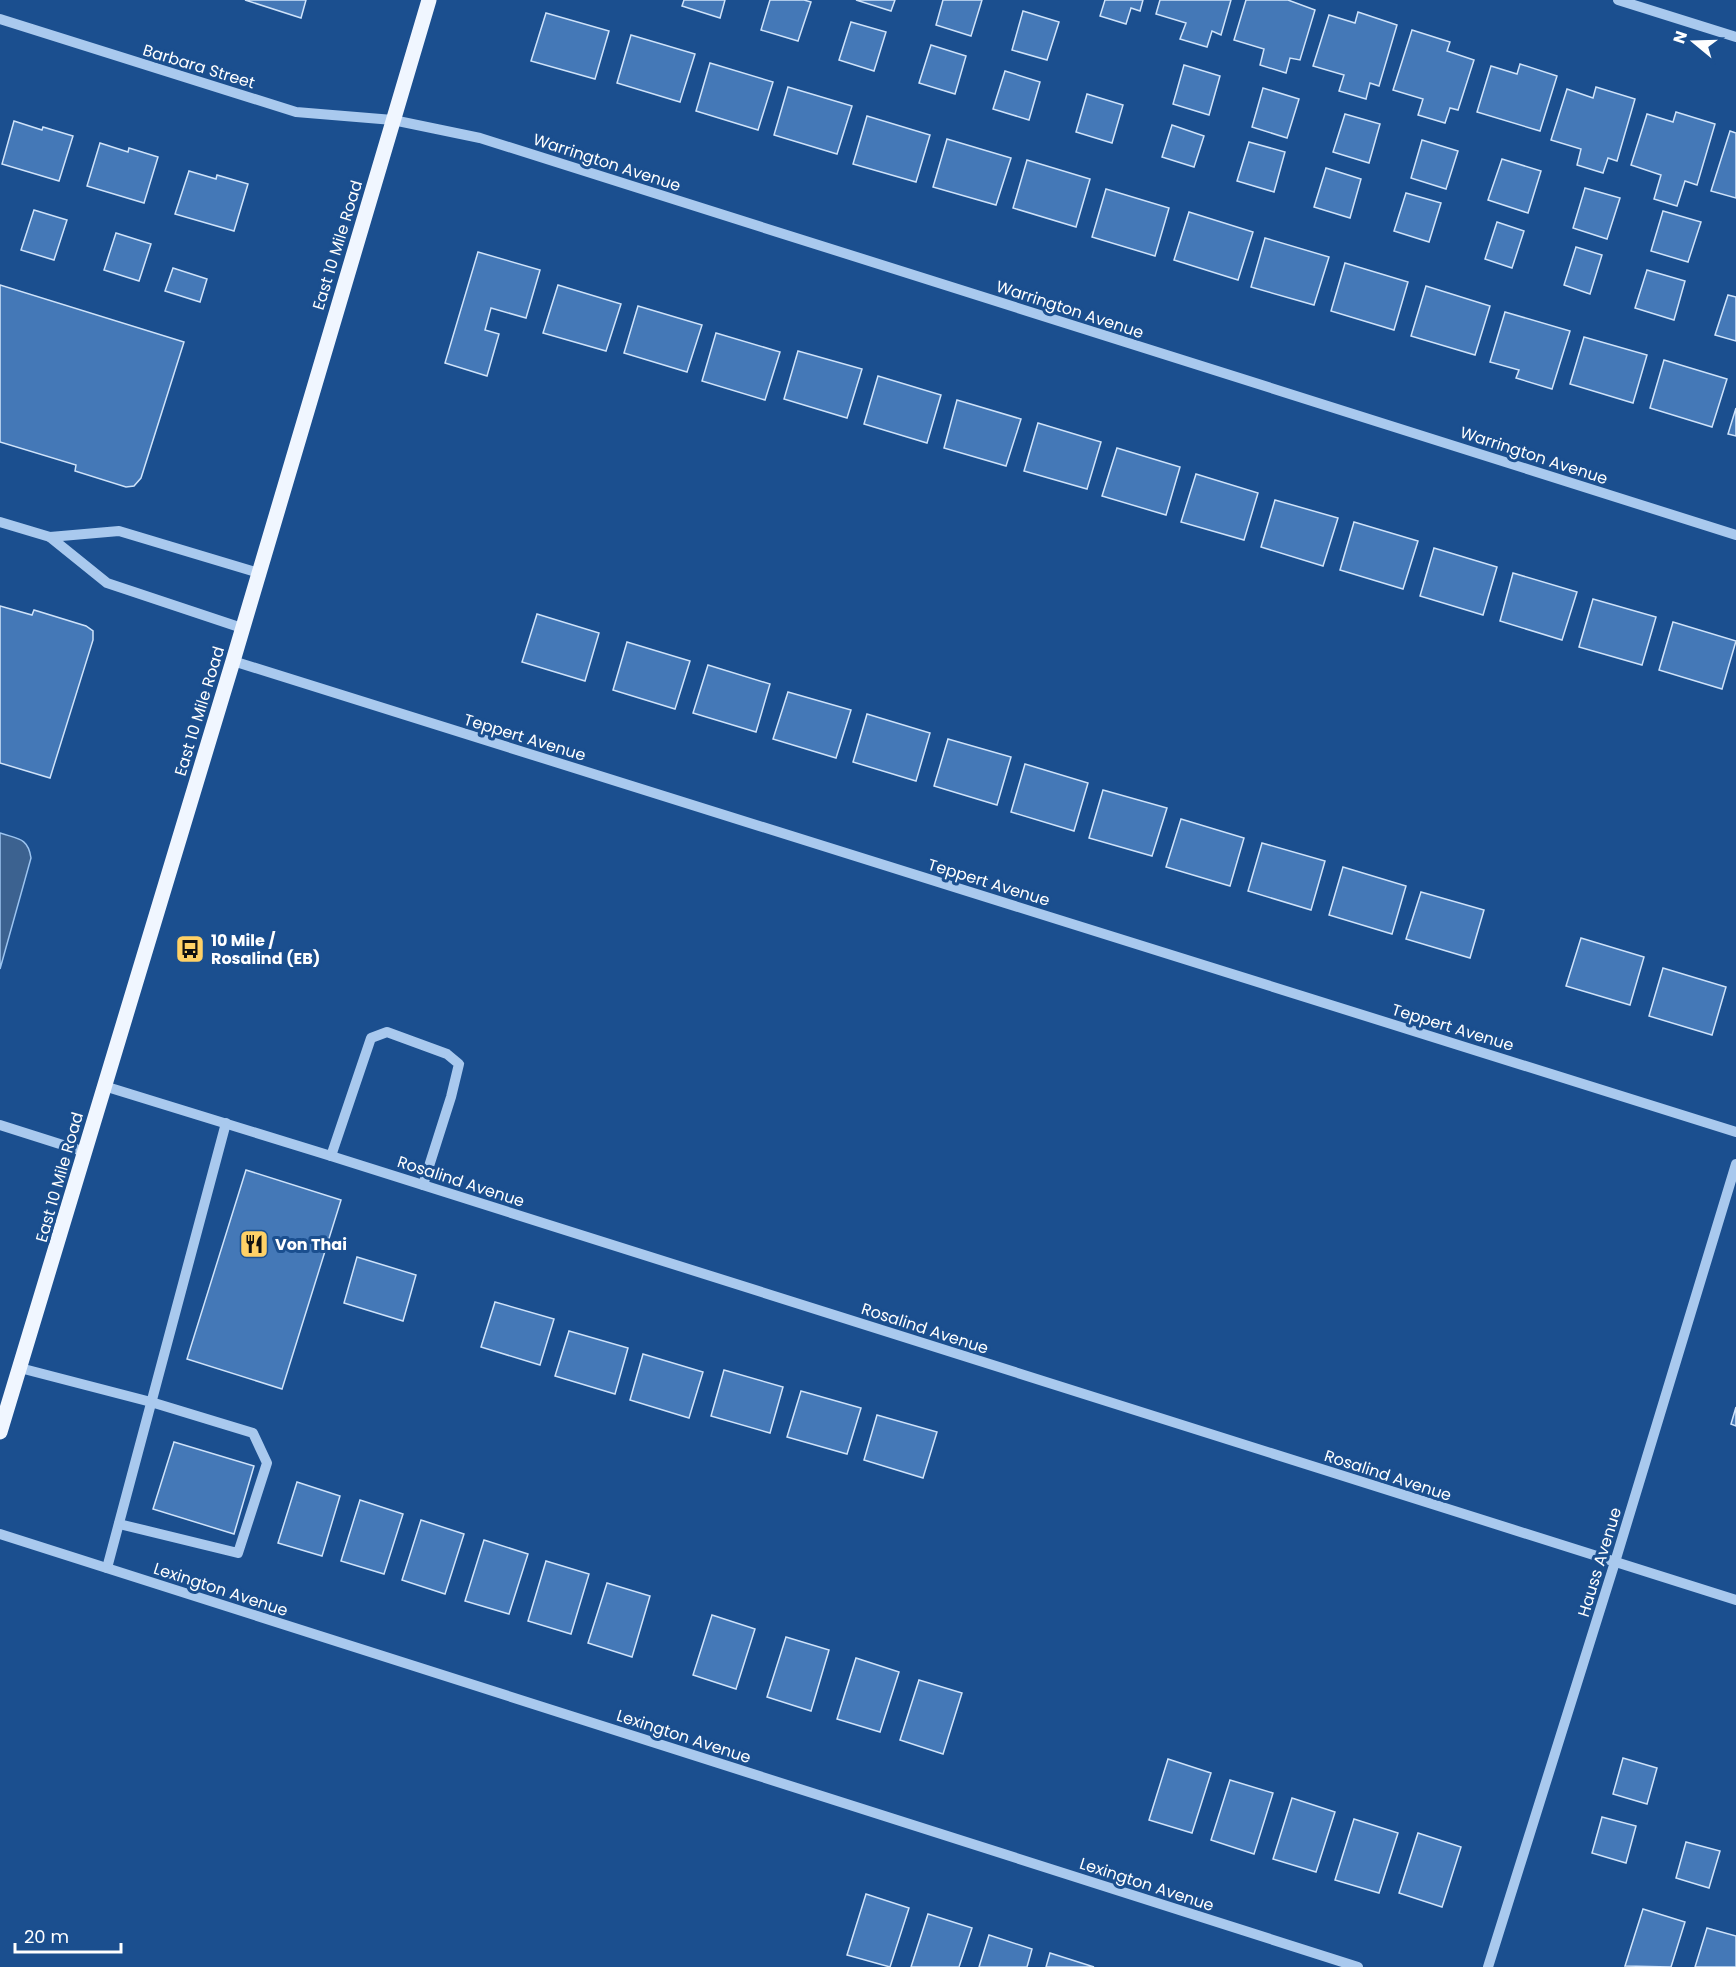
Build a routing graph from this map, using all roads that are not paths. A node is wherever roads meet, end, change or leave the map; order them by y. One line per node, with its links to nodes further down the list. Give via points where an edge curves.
1 (429, 0): 5 (main road, East 10 Mile Road)
2 (1618, 0): 4 (street)
3 (0, 20): 5 (street, Barbara Street, via 296,112)
4 (1736, 37)
5 (393, 120): 7 (street, Warrington Avenue, via 480,138); 9 (main road, East 10 Mile Road)
6 (0, 522): 8 (street)
7 (1736, 535)
8 (50, 537): 9 (street, via 119,531); 10 (street, via 107,583)
9 (259, 573): 10 (main road, East 10 Mile Road)
10 (243, 627): 11 (main road, East 10 Mile Road)
11 (233, 661): 12 (main road, East 10 Mile Road); 15 (street, Teppert Avenue)
12 (104, 1086): 13 (street, Rosalind Avenue); 16 (main road, East 10 Mile Road)
13 (226, 1123): 17 (street, Rosalind Avenue); 21 (street)
14 (0, 1125): 16 (street)
15 (1736, 1132)
16 (85, 1152): 20 (main road, East 10 Mile Road)
17 (331, 1156): 19 (street, Rosalind Avenue); 19 (street, via 371,1038 387,1032 447,1054 459,1064)
18 (1736, 1164): 25 (street, Hauss Avenue)
19 (423, 1185): 25 (street, Rosalind Avenue)
20 (20, 1368): 21 (street); 22 (main road, East 10 Mile Road)
21 (151, 1402): 23 (street); 23 (street, via 252,1433 267,1463 238,1553)
22 (0, 1432)
23 (119, 1524): 26 (street)
24 (0, 1534): 26 (street, Lexington Avenue)
25 (1615, 1562): 27 (street, Rosalind Avenue); 29 (street, Hauss Avenue)
26 (107, 1569): 28 (street, Lexington Avenue)
27 (1736, 1600)
28 (1358, 1967)
29 (1488, 1967)

